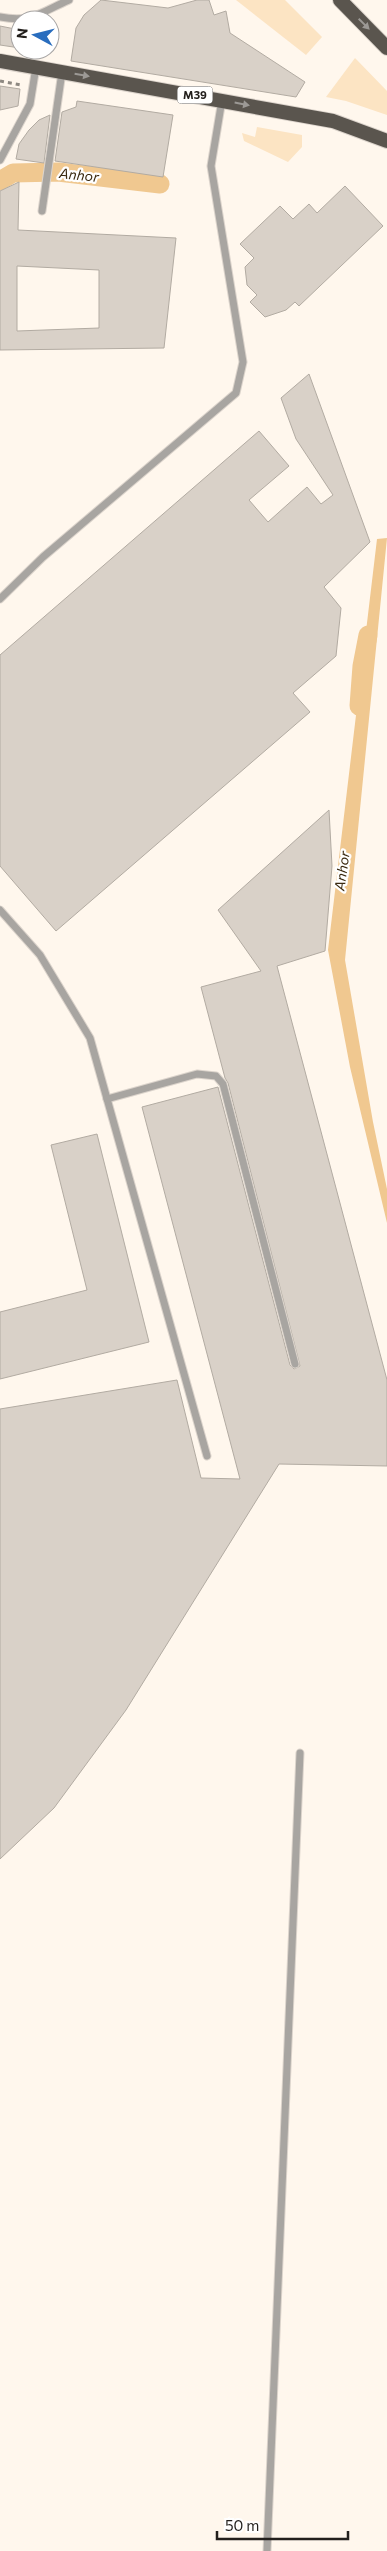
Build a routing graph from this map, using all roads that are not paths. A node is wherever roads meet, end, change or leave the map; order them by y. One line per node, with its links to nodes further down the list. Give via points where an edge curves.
1 (68, 0): 3 (lane, via 43,15 12,19)
2 (340, 0): 4 (highway, one-way to 4)
3 (0, 17)
4 (387, 48)
5 (0, 61): 6 (highway, M39)
6 (36, 67): 7 (highway, M39); 10 (lane, via 30,104)
7 (62, 72): 8 (highway, M39, one-way to 8); 11 (lane)
8 (222, 100): 9 (highway, M39, one-way to 9, via 333,121); 12 (lane, via 212,166 243,362 236,393 43,557)
9 (387, 141)
10 (0, 160)
11 (42, 211)
12 (0, 599)
13 (0, 910): 14 (lane, via 40,955 90,1038)
14 (107, 1099): 15 (lane, via 197,1074 216,1076 222,1084); 16 (lane)
15 (295, 1364)
16 (207, 1456)
17 (300, 1753): 18 (lane)
18 (267, 2551)

